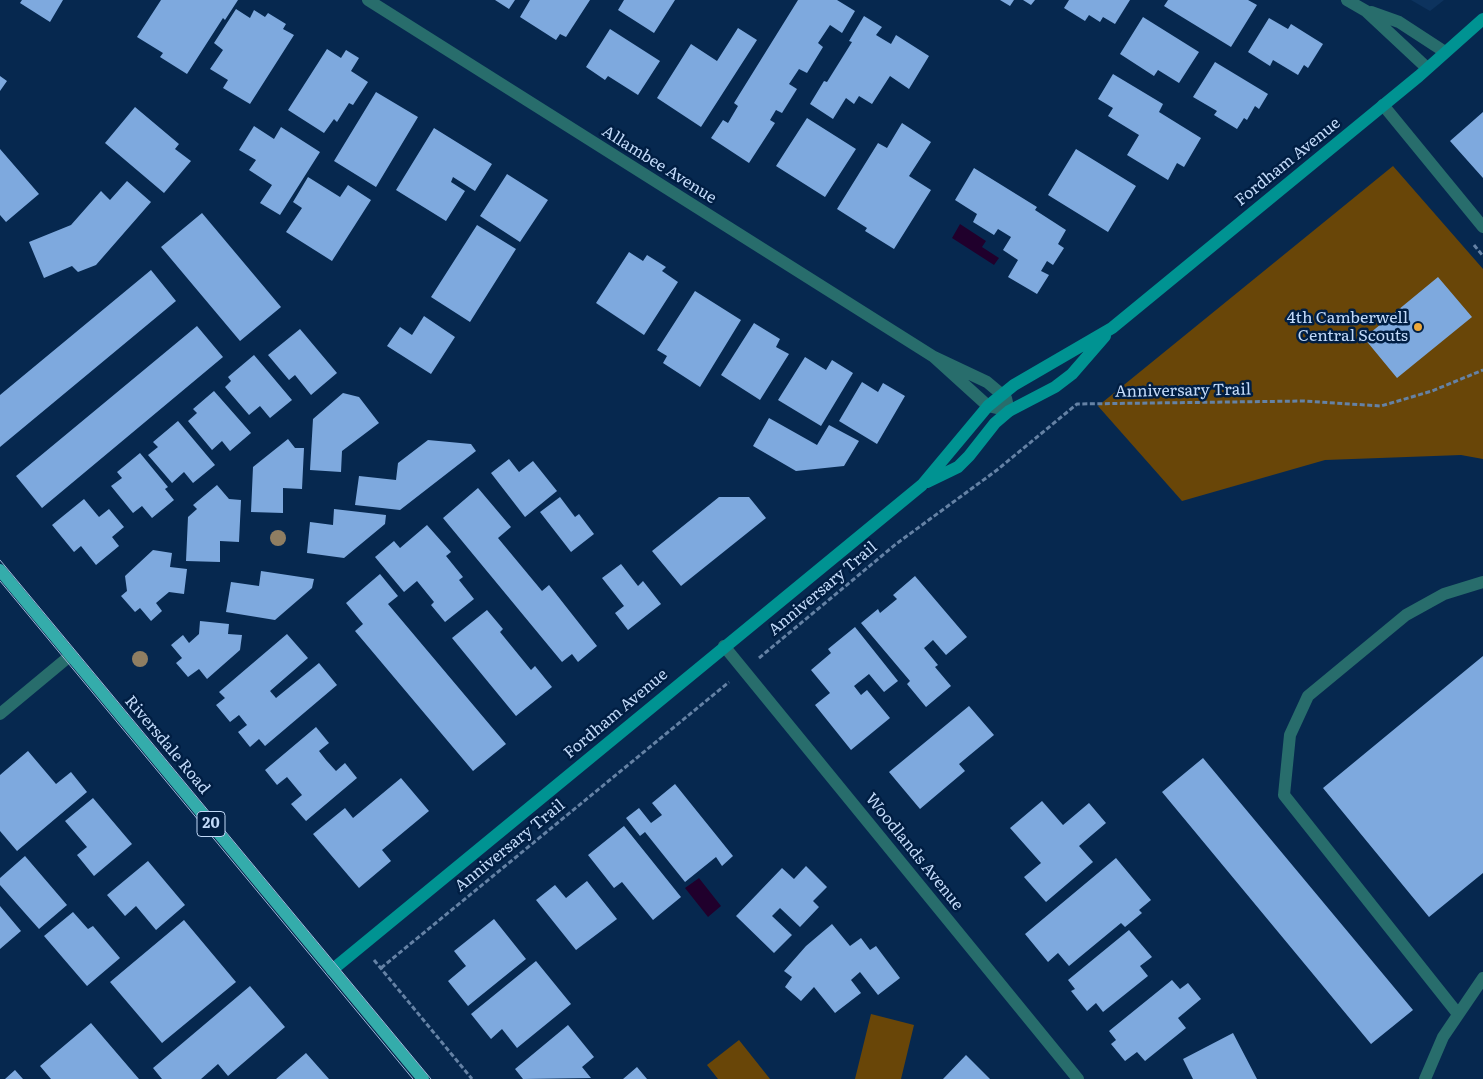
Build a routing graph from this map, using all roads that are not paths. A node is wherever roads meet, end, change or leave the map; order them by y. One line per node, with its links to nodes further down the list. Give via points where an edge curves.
1 (368, 0): 10 (street, Allambee Avenue)
2 (1348, 0): 3 (street)
3 (1366, 11): 5 (street, via 1399,22); 6 (street)
4 (1483, 19): 5 (street, Fordham Avenue)
5 (1446, 52): 6 (street, Fordham Avenue)
6 (1427, 68): 7 (street, Fordham Avenue)
7 (1383, 105): 8 (street); 9 (street, Fordham Avenue)
8 (1483, 227)
9 (1112, 328): 11 (street, Fordham Avenue); 13 (street, Fordham Avenue, via 1072,374 1055,387)
10 (934, 357): 11 (street, Allambee Avenue, via 987,382); 12 (street, Allambee Avenue)
11 (1003, 394): 12 (street, Fordham Avenue); 13 (street)
12 (988, 406): 13 (street, Allambee Avenue); 14 (street, Fordham Avenue)
13 (1009, 411): 14 (street, Fordham Avenue, via 958,467)
14 (922, 485): 17 (street, Fordham Avenue)
15 (0, 570): 18 (main road, Riversdale Road / 20)
16 (1483, 582): 22 (street, via 1444,594 1406,615 1308,696 1290,735 1284,795)
17 (724, 646): 20 (street, Fordham Avenue); 24 (street, Woodlands Avenue)
18 (71, 655): 19 (street); 20 (main road, Riversdale Road / 20)
19 (0, 714)
20 (332, 970): 23 (main road, Riversdale Road / 20)
21 (1483, 978): 22 (street)
22 (1458, 1014): 25 (street, via 1443,1036)
23 (423, 1079)
24 (1078, 1079)
25 (1425, 1079)

